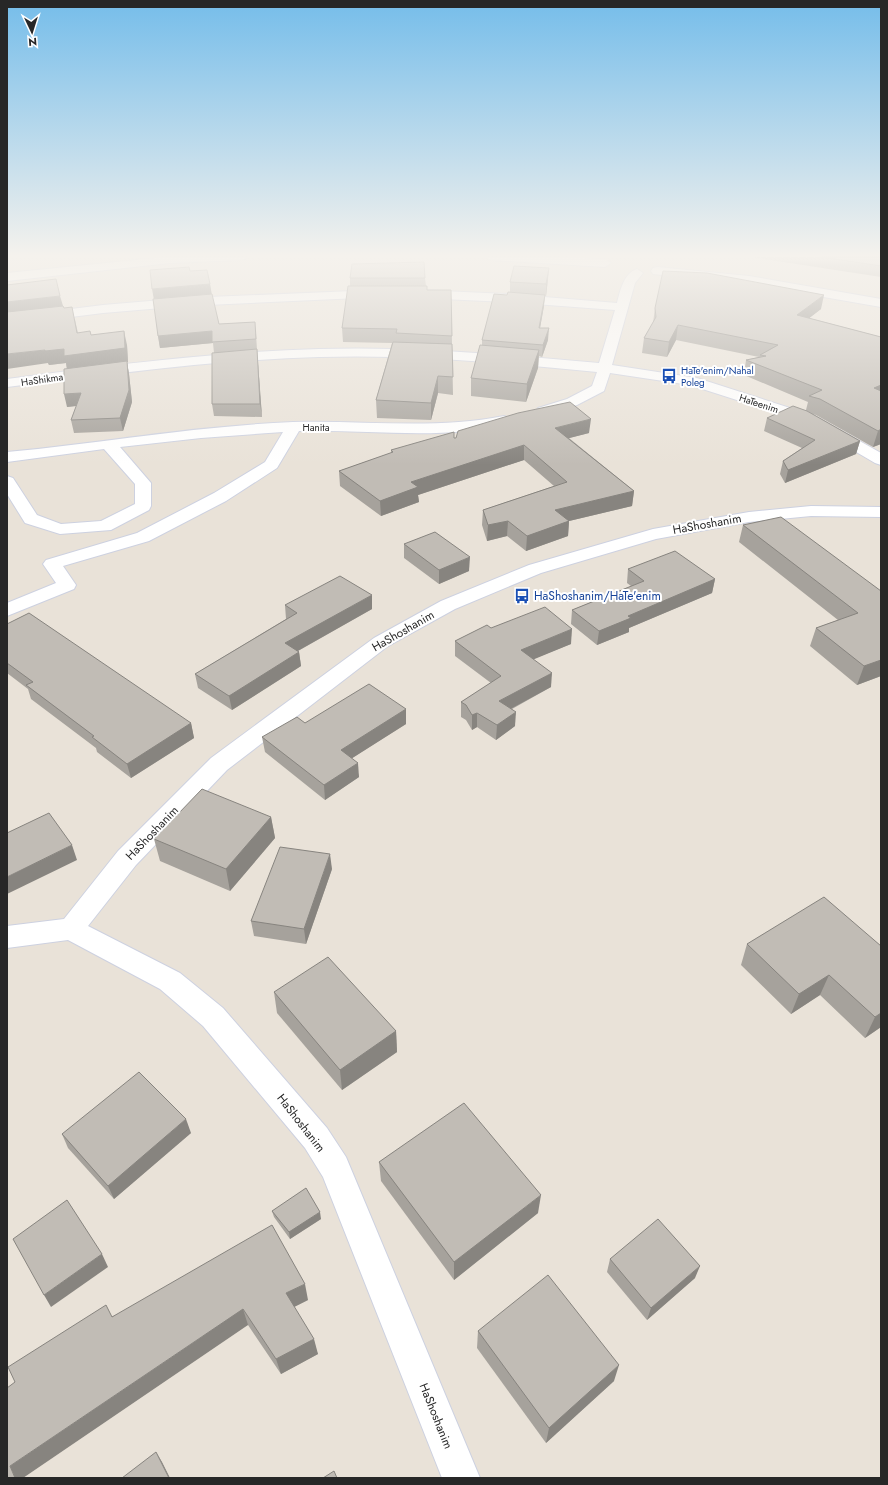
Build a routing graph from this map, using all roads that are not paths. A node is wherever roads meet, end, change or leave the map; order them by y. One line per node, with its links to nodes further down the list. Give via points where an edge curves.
1 (617, 326): 2 (street, Hanita)
2 (604, 368): 3 (street, HaShikma, via 478,357 320,353 225,358); 4 (street, Hanita, via 599,388 572,402 490,424 444,429); 7 (street, HaTeenim, via 692,381 810,419)
3 (7, 383)
4 (294, 427): 5 (street, Hanita); 10 (street, via 271,465 265,469 220,497 143,537 52,564 67,586)
5 (108, 444): 6 (street, Hanita, via 46,454); 8 (street, via 143,483 142,506 105,526 60,529 31,519)
6 (7, 457)
7 (881, 460)
8 (7, 481)
9 (881, 512): 11 (street, HaShoshanim, via 803,512 749,517 653,534 535,569 448,605 381,642 219,764 127,858)
10 (7, 610)
11 (71, 929): 12 (street); 13 (street, HaShoshanim, via 170,981 213,1017 316,1138 335,1168)
12 (7, 937)
13 (461, 1478)

